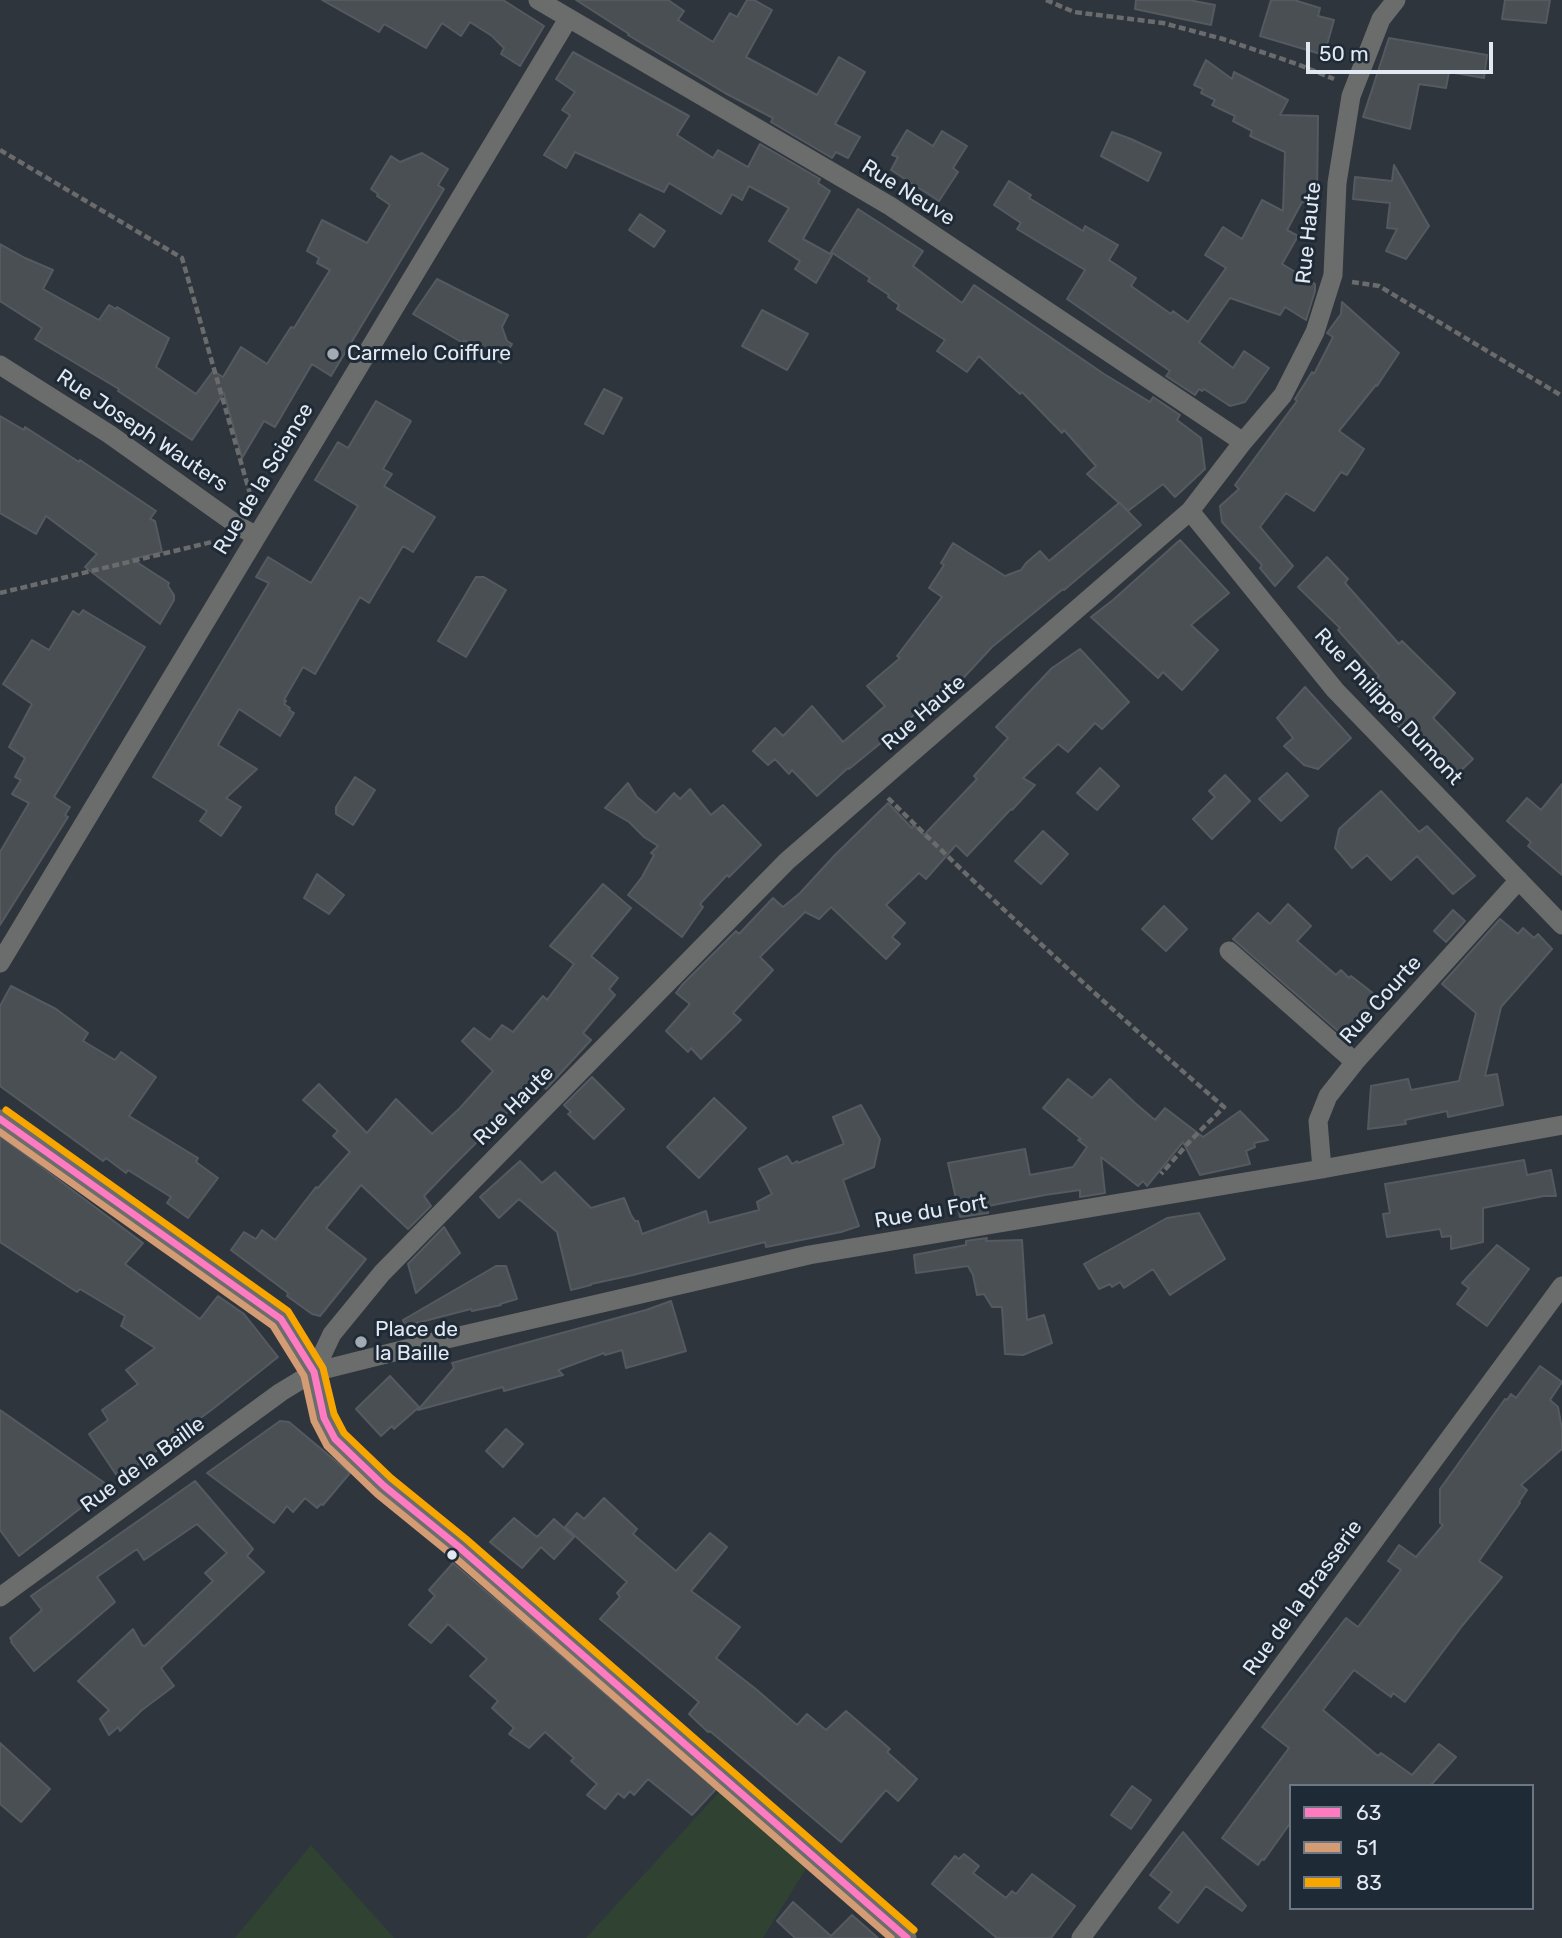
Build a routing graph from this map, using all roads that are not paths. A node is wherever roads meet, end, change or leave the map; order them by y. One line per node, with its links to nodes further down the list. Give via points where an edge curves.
1 (538, 0): 3 (street, Rue Neuve)
2 (1396, 0): 5 (street, Rue Haute, via 1381,19 1351,96 1337,183 1333,275 1315,332 1283,394)
3 (569, 19): 5 (street, Rue Neuve, via 890,206); 7 (street, Rue de la Science)
4 (0, 365): 7 (street, Rue Joseph Wauters)
5 (1243, 442): 6 (street, Rue Haute)
6 (1190, 511): 8 (street, Rue Philippe Dumont, via 1335,690); 17 (street, Rue Haute, via 787,861 382,1273 332,1334)
7 (249, 531): 11 (street, Rue de la Science)
8 (1519, 880): 9 (street, Rue Philippe Dumont); 12 (street, Rue Courte)
9 (1562, 925)
10 (1229, 951): 12 (street)
11 (0, 963)
12 (1355, 1062): 15 (street, Rue Courte, via 1328,1096 1318,1121)
13 (0, 1119): 17 (street, via 281,1319)
14 (1562, 1125): 15 (street, Rue du Fort)
15 (1322, 1169): 17 (street, Rue du Fort, via 809,1255)
16 (1561, 1291): 20 (street, Rue de la Brasserie)
17 (314, 1372): 18 (street, Rue de la Baille); 19 (street, via 324,1418 335,1439 384,1486)
18 (0, 1597)
19 (907, 1938)
20 (1081, 1938)

